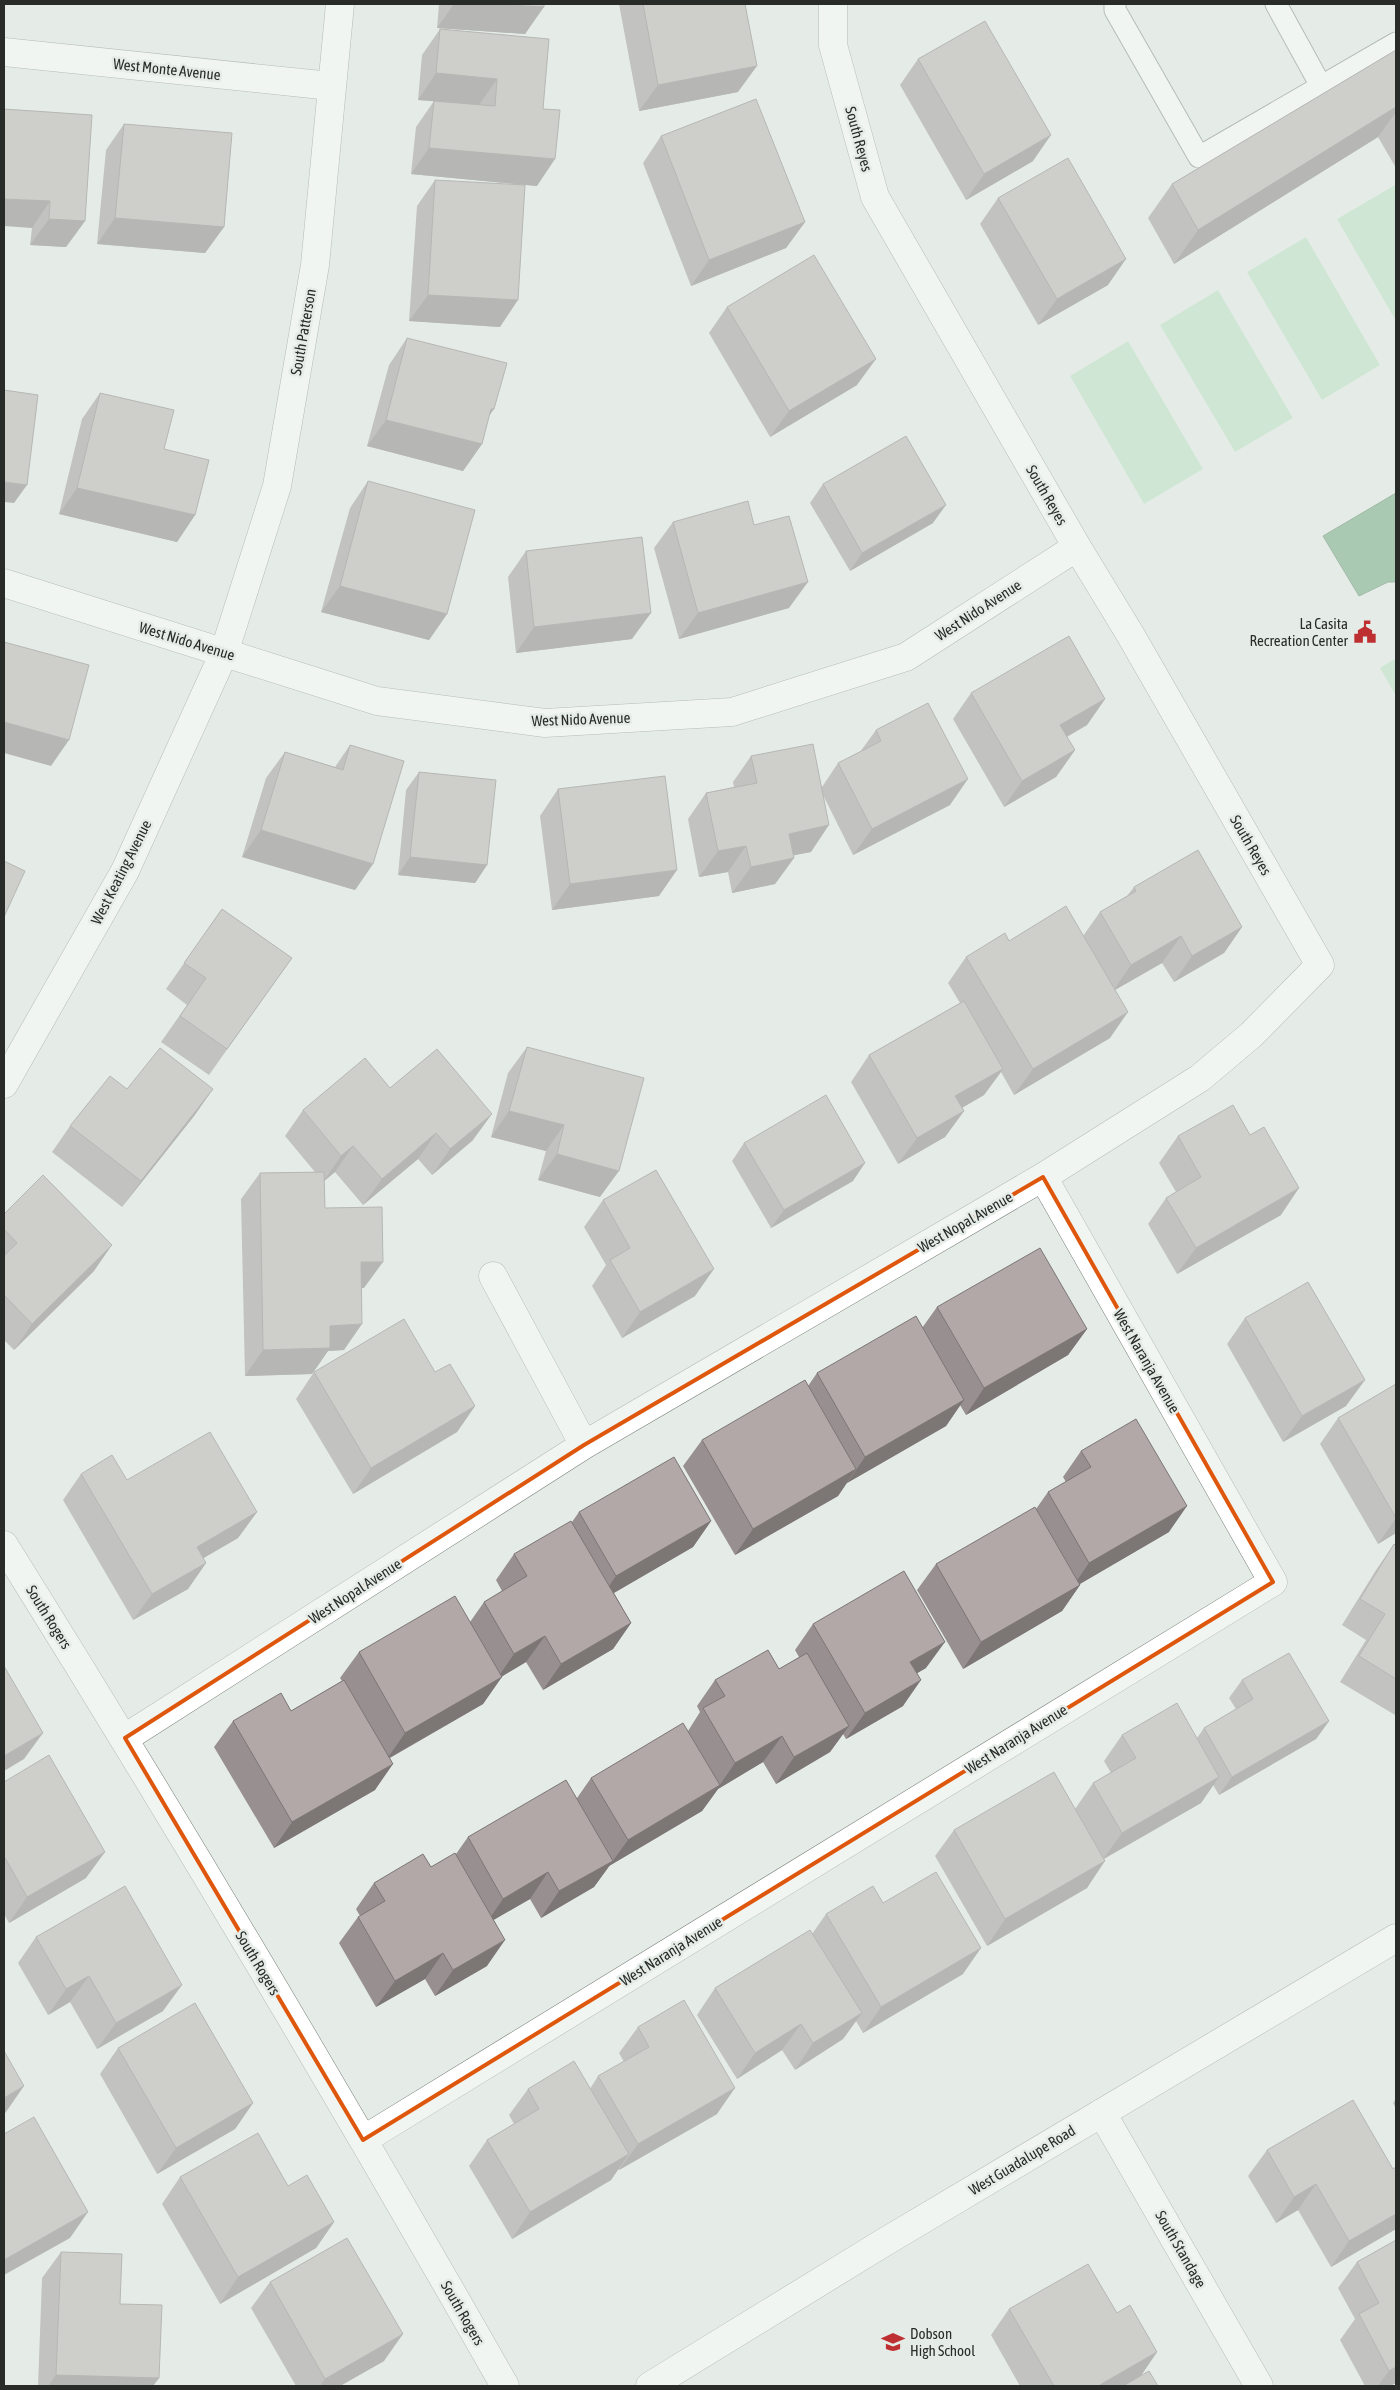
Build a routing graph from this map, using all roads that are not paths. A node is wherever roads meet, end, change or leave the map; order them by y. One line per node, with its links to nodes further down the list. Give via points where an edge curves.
1 (340, 4): 7 (street, South Patterson)
2 (833, 4): 9 (street, South Reyes, via 833,46 875,197)
3 (1115, 4): 8 (lane, via 1115,10 1199,157)
4 (1276, 4): 8 (lane)
5 (1396, 44): 8 (lane)
6 (4, 52): 7 (street, West Monte Avenue)
7 (331, 86): 11 (street, South Patterson, via 315,265 277,486)
8 (1321, 86)
9 (1077, 547): 11 (street, West Nido Avenue, via 906,657 732,712 544,723 377,701); 12 (street, South Reyes)
10 (4, 584): 11 (street, West Nido Avenue)
11 (224, 653): 13 (street, West Keating Avenue, via 125,871)
12 (1320, 966): 14 (street, West Nopal Avenue, via 1251,1035 1200,1078)
13 (4, 1084)
14 (1043, 1177): 16 (street, West Nopal Avenue); 21 (street, West Naranja Avenue, via 1273,1582)
15 (493, 1276): 16 (street)
16 (584, 1444): 18 (street, West Nopal Avenue)
17 (4, 1545): 18 (street, South Rogers)
18 (125, 1738): 21 (street, South Rogers)
19 (1396, 1938): 20 (street, West Guadalupe Road)
20 (1102, 2113): 23 (street, West Guadalupe Road); 24 (street, South Standage)
21 (363, 2140): 22 (street, South Rogers)
22 (505, 2386)
23 (650, 2386)
24 (1259, 2386)

